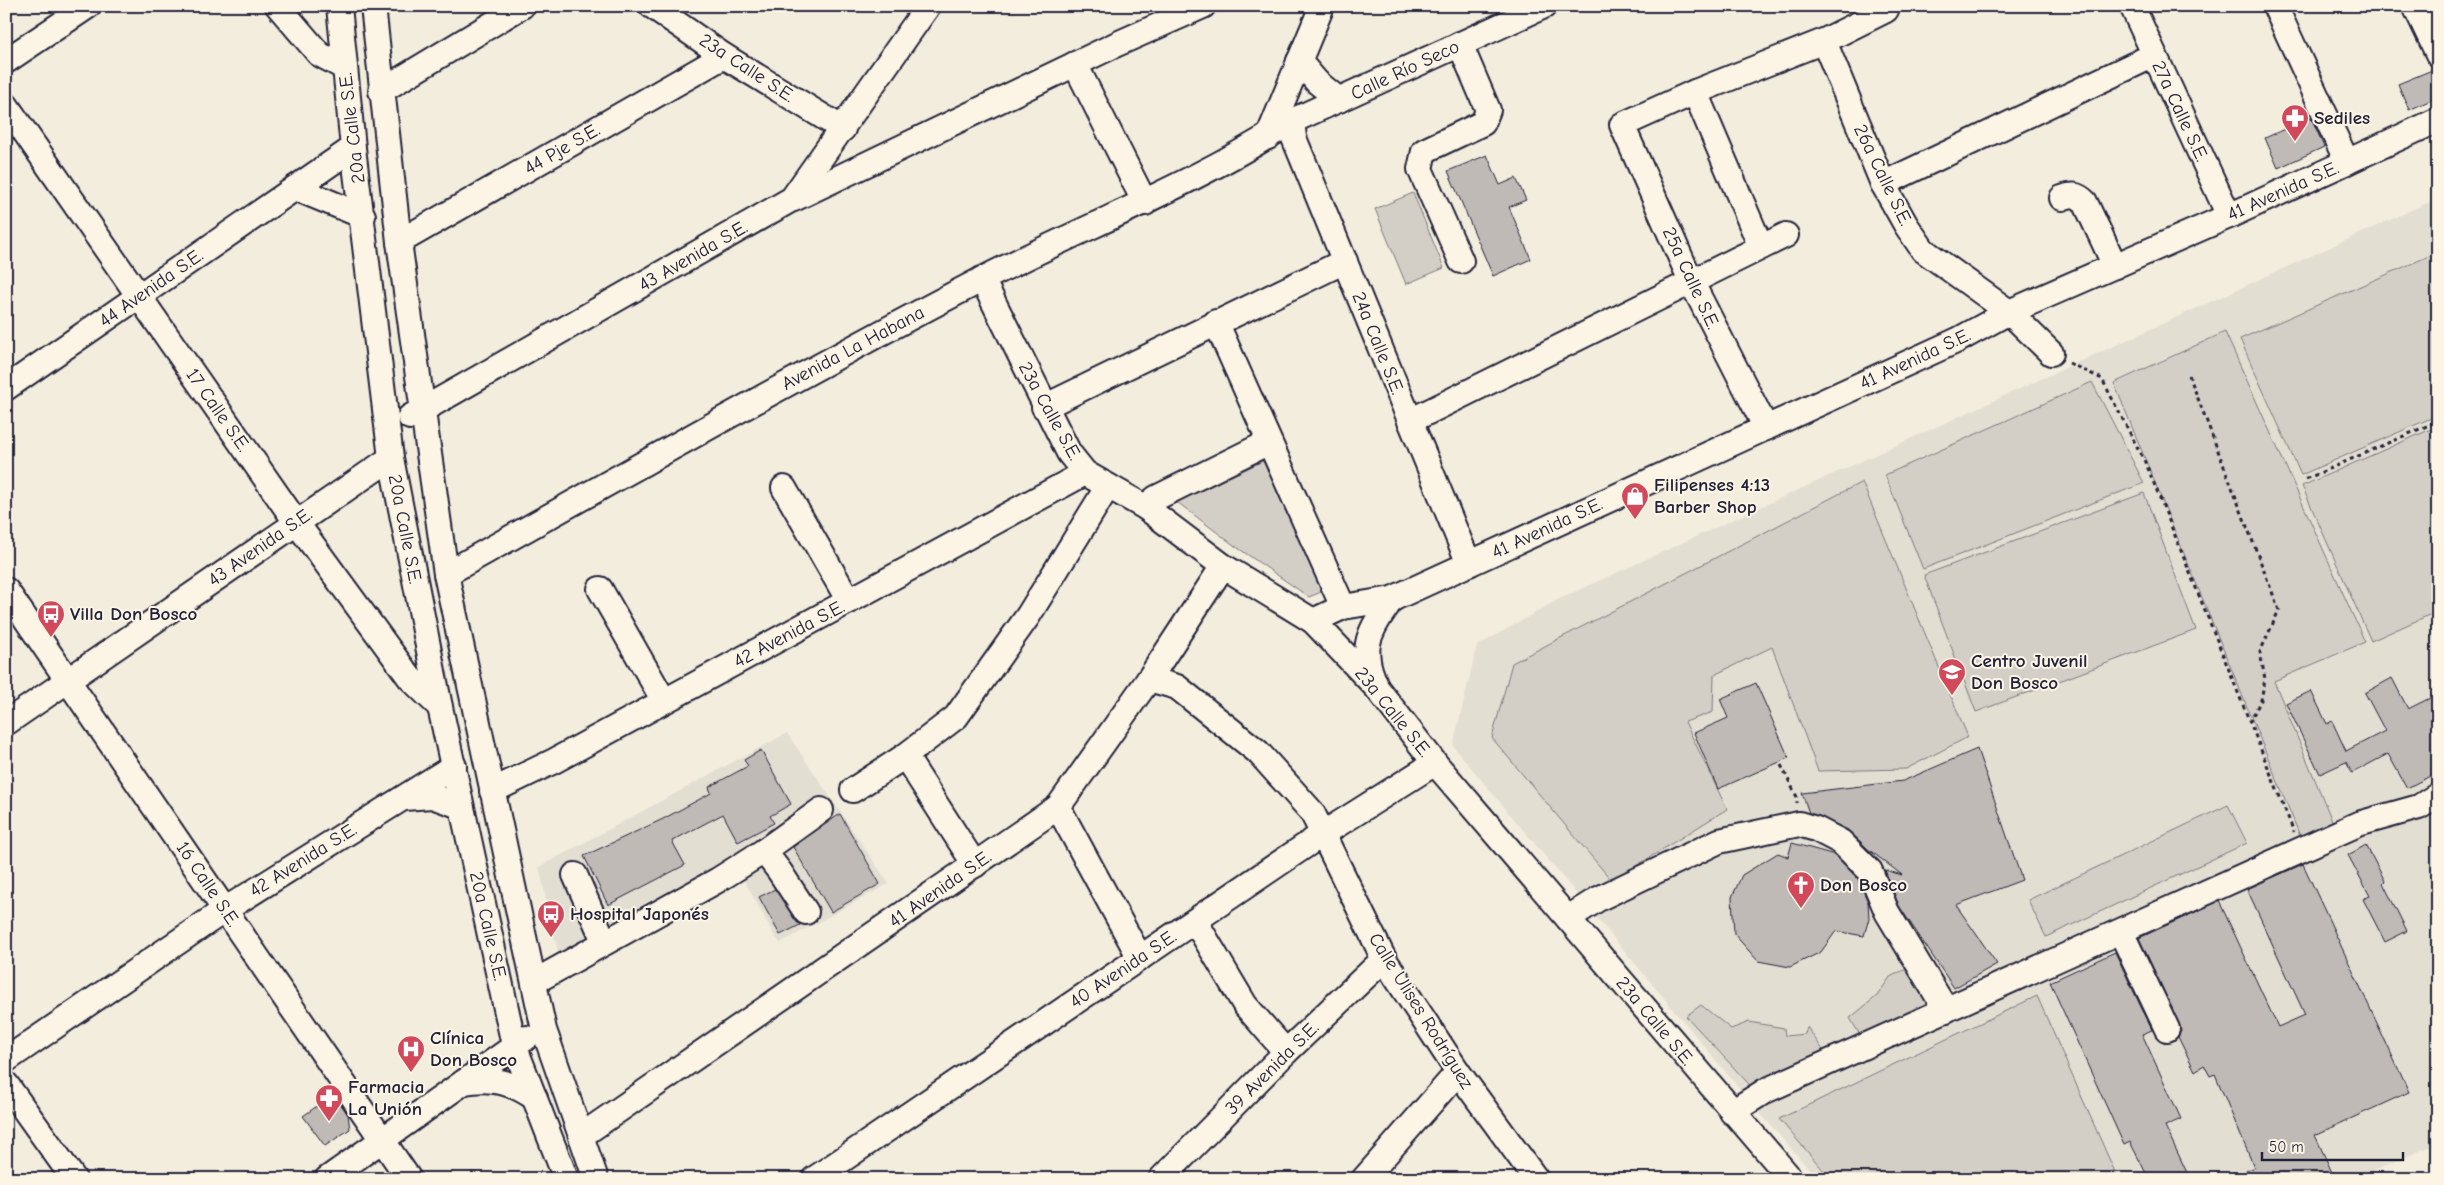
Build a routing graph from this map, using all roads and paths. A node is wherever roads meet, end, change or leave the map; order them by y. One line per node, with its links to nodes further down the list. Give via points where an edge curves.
1 (88, 6): 20 (street)
2 (278, 6): 23 (street, via 319,54)
3 (339, 6): 23 (street, 20a Calle S.E.)
4 (374, 6): 24 (street, 20a Calle S.E.)
5 (522, 6): 24 (street)
6 (652, 6): 19 (street, 23a Calle S.E.)
7 (928, 6): 30 (street, 43 Avenida S.E.)
8 (1203, 6): 22 (street)
9 (1322, 6): 21 (street)
10 (1544, 6): 16 (street, Calle Río Seco)
11 (2132, 6): 17 (street, 27a Calle S.E.)
12 (2415, 6): 18 (street)
13 (1889, 7): 15 (street)
14 (2284, 9): 33 (street)
15 (1824, 41): 25 (street); 34 (street, 26a Calle S.E.)
16 (1460, 44): 26 (street, Calle Río Seco); 45 (street, via 1488,110 1483,123 1424,151 1420,169)
17 (2154, 54): 34 (street); 40 (street, 27a Calle S.E.)
18 (2438, 54)
19 (724, 56): 30 (street, 23a Calle S.E.); 42 (street, 44 Pje S.E.)
20 (6, 61)
21 (1299, 61): 26 (street); 31 (street)
22 (1075, 64): 37 (street); 38 (street)
23 (345, 68): 32 (street, 20a Calle S.E.)
24 (381, 91): 42 (street, 20a Calle S.E.)
25 (1695, 92): 43 (street); 48 (street, 25a Calle S.E., via 1622,125)
26 (1339, 100): 29 (street, Calle Río Seco)
27 (6, 105): 49 (street, 17 Calle S.E.)
28 (2438, 120): 33 (street, 41 Avenida S.E.)
29 (1292, 121): 31 (street, Calle Río Seco); 44 (street, 24a Calle S.E., via 1294,138)
30 (843, 129): 37 (street, 43 Avenida S.E.)
31 (1268, 137): 38 (street, Avenida La Habana)
32 (353, 148): 35 (street, 44 Avenida S.E.); 39 (street, 20a Calle S.E.)
33 (2348, 162): 40 (street, 41 Avenida S.E.)
34 (1883, 184): 50 (street, 26a Calle S.E., via 1923,250)
35 (295, 188): 39 (street); 49 (street, 44 Avenida S.E.)
36 (2062, 198): 46 (street, via 2072,194 2085,202)
37 (792, 199): 56 (street, 43 Avenida S.E.)
38 (1145, 202): 47 (street, Avenida La Habana)
39 (363, 216): 59 (street, 20a Calle S.E.)
40 (2229, 216): 46 (street, 41 Avenida S.E.)
41 (1786, 235): 43 (street)
42 (399, 242): 56 (street, 20a Calle S.E.)
43 (1761, 247): 48 (street)
44 (1345, 261): 51 (street); 57 (street, 24a Calle S.E.)
45 (1461, 261)
46 (2115, 266): 50 (street, 41 Avenida S.E.)
47 (982, 280): 55 (street, 23a Calle S.E.); 71 (street, Avenida La Habana, via 784,384)
48 (1691, 280): 57 (street); 60 (street, 25a Calle S.E.)
49 (138, 296): 54 (street, 44 Avenida S.E.); 68 (street, 17 Calle S.E.)
50 (2009, 312): 52 (street, 26a Calle S.E.); 60 (street, 41 Avenida S.E., via 1958,340)
51 (1216, 322): 55 (street); 61 (street)
52 (2051, 353): 83 (path, via 2102,379 2147,466)
53 (2190, 375): 83 (path, via 2279,610 2260,652 2265,679 2261,700)
54 (6, 388)
55 (1044, 407): 63 (street, 23a Calle S.E., via 1069,453)
56 (422, 410): 59 (street, 43 Avenida S.E.); 71 (street, 20a Calle S.E.)
57 (1410, 421): 69 (street, 24a Calle S.E.)
58 (2438, 421): 64 (path)
59 (389, 428): 62 (street, 20a Calle S.E.)
60 (1766, 428): 69 (street, 41 Avenida S.E.)
61 (1269, 442): 67 (street, via 1156,498); 76 (street)
62 (391, 458): 68 (street, 43 Avenida S.E.); 82 (street, 20a Calle S.E.)
63 (1085, 474): 65 (street, 23a Calle S.E.); 75 (street, 42 Avenida S.E.)
64 (2306, 479)
65 (1108, 486): 67 (street, 23a Calle S.E.); 85 (street, via 1028,616 956,717)
66 (784, 488): 75 (street)
67 (1145, 507): 70 (street, 23a Calle S.E.)
68 (296, 522): 79 (street, 43 Avenida S.E.); 82 (street, 17 Calle S.E., via 410,678)
69 (1468, 564): 74 (street, 41 Avenida S.E.)
70 (1223, 566): 77 (street, 23a Calle S.E.); 78 (street, 41 Avenida S.E.)
71 (446, 574): 90 (street, 20a Calle S.E.)
72 (600, 589): 81 (street)
73 (6, 590): 79 (street, 16 Calle S.E.)
74 (1392, 599): 76 (street, 41 Avenida S.E.); 80 (street, 41 Avenida S.E., via 1372,627 1366,647 1368,668)
75 (849, 601): 81 (street, 42 Avenida S.E.)
76 (1343, 608): 77 (street, 41 Avenida S.E.)
77 (1313, 621): 80 (street, 23a Calle S.E.)
78 (1149, 679): 94 (street, 41 Avenida S.E.); 97 (street, Calle Ulises Rodríguez, via 1177,687 1258,752 1312,812)
79 (68, 680): 84 (street, 43 Avenida S.E.); 102 (street, 16 Calle S.E.)
80 (1376, 687): 86 (street, 23a Calle S.E.)
81 (664, 702): 90 (street, 42 Avenida S.E.)
82 (440, 707): 88 (street, 20a Calle S.E.)
83 (2250, 721): 98 (path)
84 (6, 723)
85 (905, 756): 89 (street); 100 (street)
86 (1435, 763): 97 (street, 40 Avenida S.E.); 104 (street, 23a Calle S.E.)
87 (1782, 765): 96 (path, via 1797,797)
88 (454, 766): 92 (street, 42 Avenida S.E.); 93 (street, 20a Calle S.E.)
89 (853, 790)
90 (492, 791): 110 (street, 20a Calle S.E.)
91 (2438, 795): 98 (street, via 2418,807 2358,824)
92 (402, 798): 93 (street, via 432,796); 102 (street, 42 Avenida S.E.)
93 (460, 806): 114 (street, 20a Calle S.E.)
94 (1058, 807): 100 (street, 41 Avenida S.E.); 108 (street)
95 (821, 810): 99 (street)
96 (1799, 824): 104 (street, via 1719,841 1598,899); 111 (street, via 1841,842 1870,871 1887,912)
97 (1321, 835): 105 (street, 40 Avenida S.E.); 109 (street, Calle Ulises Rodríguez)
98 (2302, 850): 106 (street)
99 (764, 851): 103 (street); 107 (street, via 718,880)
100 (975, 865): 122 (street, 41 Avenida S.E.)
101 (575, 875): 107 (street)
102 (226, 909): 116 (street, 42 Avenida S.E.); 123 (street, 16 Calle S.E.)
103 (806, 912)
104 (1568, 918): 121 (street, 23a Calle S.E.)
105 (1195, 921): 108 (street, 40 Avenida S.E.); 115 (street, via 1245,1005)
106 (2121, 932): 111 (street); 112 (street)
107 (604, 941): 110 (street)
108 (1140, 958): 130 (street, 40 Avenida S.E.)
109 (1384, 959): 115 (street, 39 Avenida S.E.); 117 (street, Calle Ulises Rodríguez)
110 (534, 982): 113 (street, 20a Calle S.E.)
111 (1946, 1010): 121 (street, via 1765,1091)
112 (2167, 1029)
113 (544, 1030): 114 (street); 122 (street, 20a Calle S.E.)
114 (514, 1045): 118 (street); 120 (street, 20a Calle S.E.)
115 (1286, 1052): 131 (street, 39 Avenida S.E.)
116 (6, 1060)
117 (1458, 1072): 124 (street); 132 (street, Calle Ulises Rodríguez)
118 (464, 1082): 120 (street, via 502,1080); 123 (street)
119 (6, 1084): 125 (street)
120 (536, 1098): 128 (street, 20a Calle S.E.)
121 (1732, 1112): 133 (street, 23a Calle S.E.)
122 (580, 1136): 129 (street, 20a Calle S.E.)
123 (383, 1140): 126 (street); 127 (street, 16 Calle S.E.)
124 (1365, 1178)
125 (74, 1179)
126 (327, 1179)
127 (409, 1179)
128 (566, 1179)
129 (596, 1179)
130 (814, 1179)
131 (1161, 1179)
132 (1536, 1179)
133 (1791, 1179)

